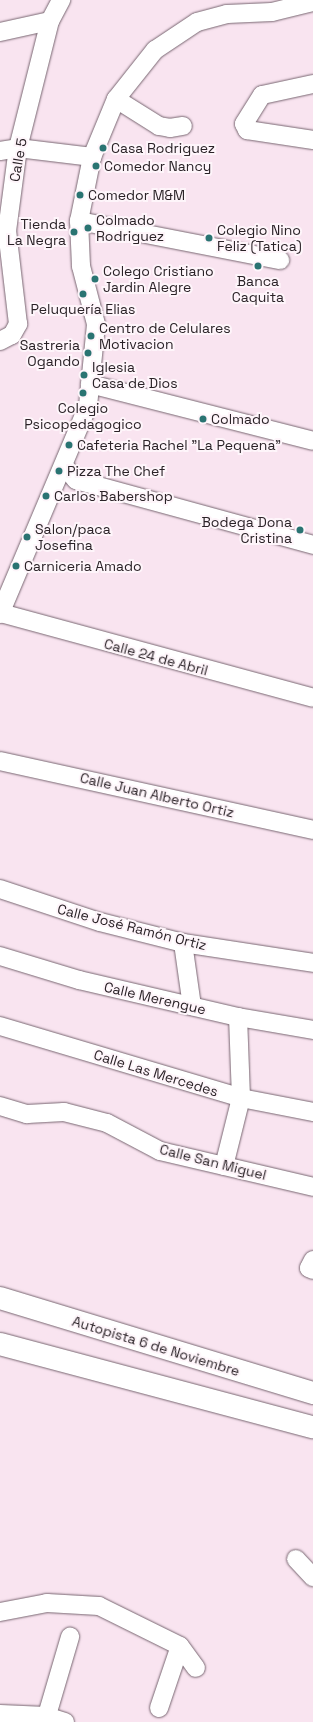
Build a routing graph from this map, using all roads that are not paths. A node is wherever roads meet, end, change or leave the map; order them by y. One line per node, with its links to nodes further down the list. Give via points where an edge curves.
1 (62, 0): 3 (street, Calle 5)
2 (313, 2): 6 (street, via 272,12 227,14 197,22 155,50)
3 (50, 21): 4 (street); 9 (street, Calle 5)
4 (1, 29)
5 (313, 84): 8 (street, via 262,95 244,124 248,130)
6 (116, 99): 7 (street, via 159,126); 11 (street)
7 (183, 126)
8 (313, 140)
9 (18, 148): 10 (street); 11 (street); 14 (street, Calle 5)
10 (0, 151)
11 (92, 157): 12 (street)
12 (79, 221): 13 (street); 16 (street, via 82,266 96,324)
13 (280, 260)
14 (5, 262): 15 (street, Calle 5, via 18,324 12,335)
15 (0, 341)
16 (90, 384): 17 (street); 18 (street, via 88,406)
17 (313, 442)
18 (64, 468): 19 (street, via 76,480); 20 (street)
19 (313, 545)
20 (0, 614): 21 (street, Calle 24 de Abril)
21 (313, 698)
22 (0, 761): 23 (street, Calle Juan Alberto Ortiz)
23 (313, 830)
24 (0, 889): 25 (street, Calle José Ramón Ortiz, via 100,922)
25 (183, 943): 27 (street, Calle José Ramón Ortiz); 28 (street)
26 (0, 956): 28 (street, Calle Merengue, via 79,980)
27 (313, 963)
28 (192, 1006): 29 (street, Calle Merengue)
29 (238, 1017): 31 (street, Calle Merengue); 32 (street)
30 (0, 1026): 32 (street, Calle Las Mercedes)
31 (313, 1030)
32 (241, 1098): 34 (street, Calle Las Mercedes); 35 (street)
33 (0, 1106): 35 (street, Calle San Miguel, via 27,1114 64,1112 107,1123 160,1151)
34 (313, 1112)
35 (224, 1166): 36 (street, Calle San Miguel)
36 (313, 1187)
37 (0, 1298): 39 (highway, Autopista 6 de Noviembre)
38 (0, 1344): 40 (highway)
39 (313, 1393)
40 (313, 1427)
41 (296, 1559): 42 (street)
42 (313, 1577)
43 (0, 1612): 45 (street, via 47,1603 100,1606)
44 (70, 1637): 49 (street)
45 (180, 1646): 46 (street); 47 (street)
46 (196, 1668)
47 (159, 1708)
48 (0, 1714): 49 (street)
49 (46, 1719): 50 (street)
50 (65, 1722)

